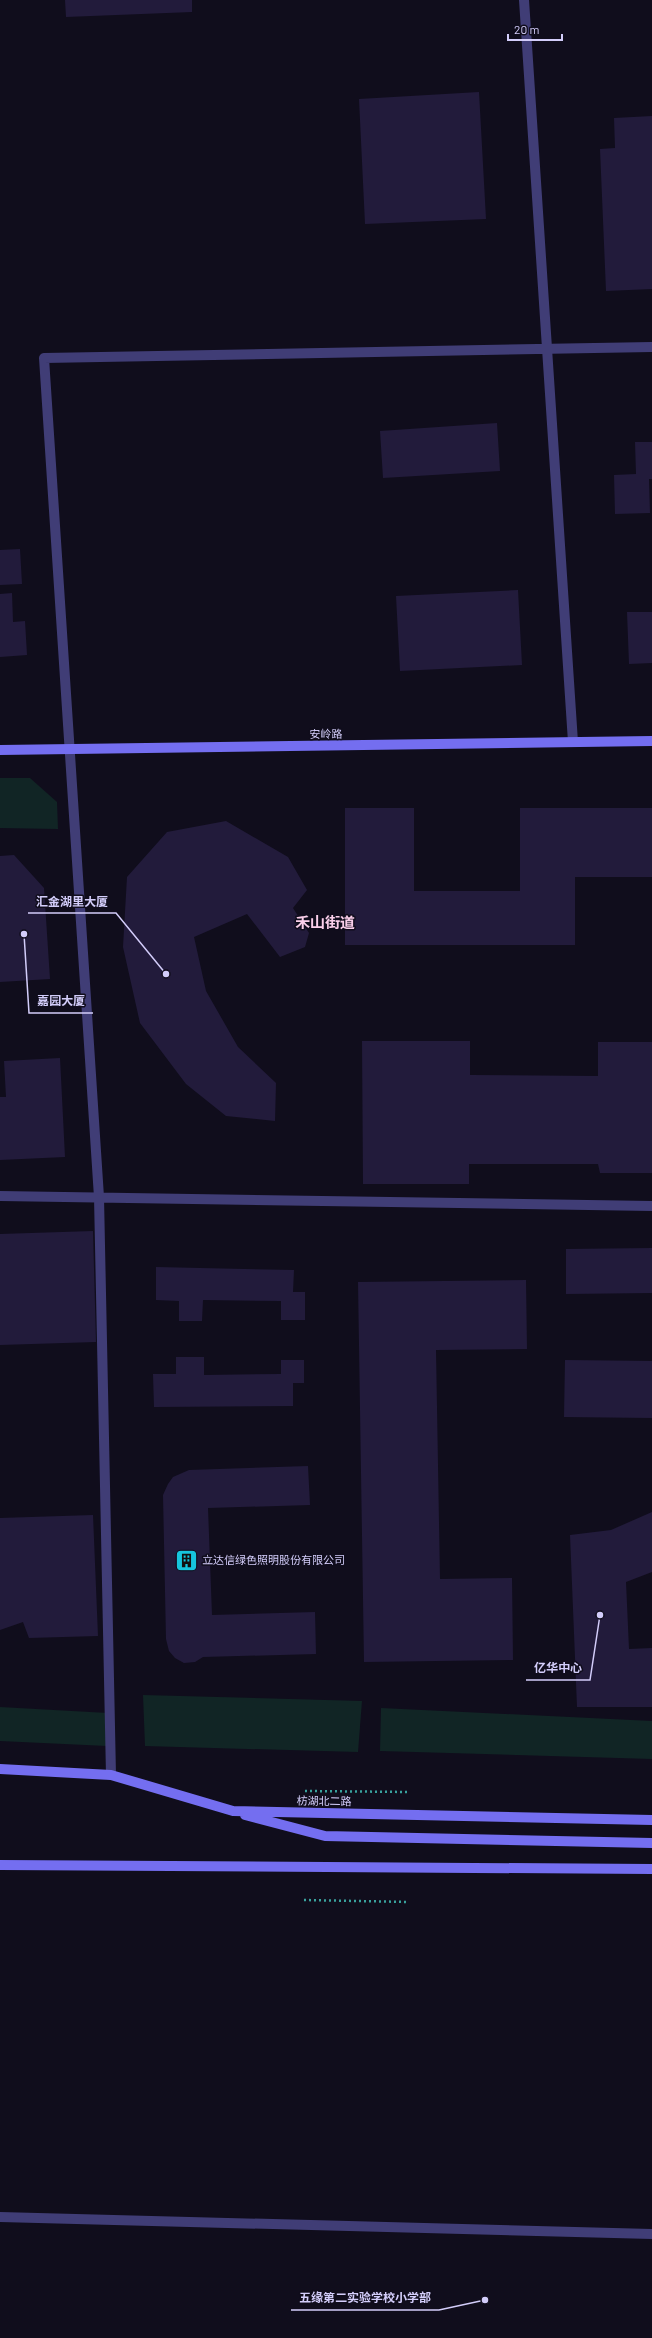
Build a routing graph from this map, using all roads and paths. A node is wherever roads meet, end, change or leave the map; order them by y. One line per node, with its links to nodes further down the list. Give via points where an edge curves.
1 (524, 0): 3 (street)
2 (652, 347): 3 (street)
3 (547, 349): 5 (street); 6 (street, via 44,358)
4 (652, 741): 5 (main road, 安岭路)
5 (573, 742): 6 (main road, 安岭路)
6 (68, 749): 7 (main road, 安岭路); 9 (street)
7 (0, 750)
8 (0, 1196): 9 (street)
9 (99, 1197): 10 (street); 12 (street)
10 (652, 1206)
11 (0, 1769): 12 (main road, 枋湖北二路)
12 (111, 1775): 15 (main road, 枋湖北二路)
13 (305, 1791): 14 (path)
14 (410, 1792)
15 (233, 1812): 16 (main road, 枋湖北二路); 17 (main road, via 325,1836)
16 (652, 1820)
17 (652, 1843)
18 (0, 1865): 19 (main road)
19 (652, 1869)
20 (304, 1900): 21 (path)
21 (409, 1902)
22 (0, 2217): 23 (street)
23 (652, 2234)

